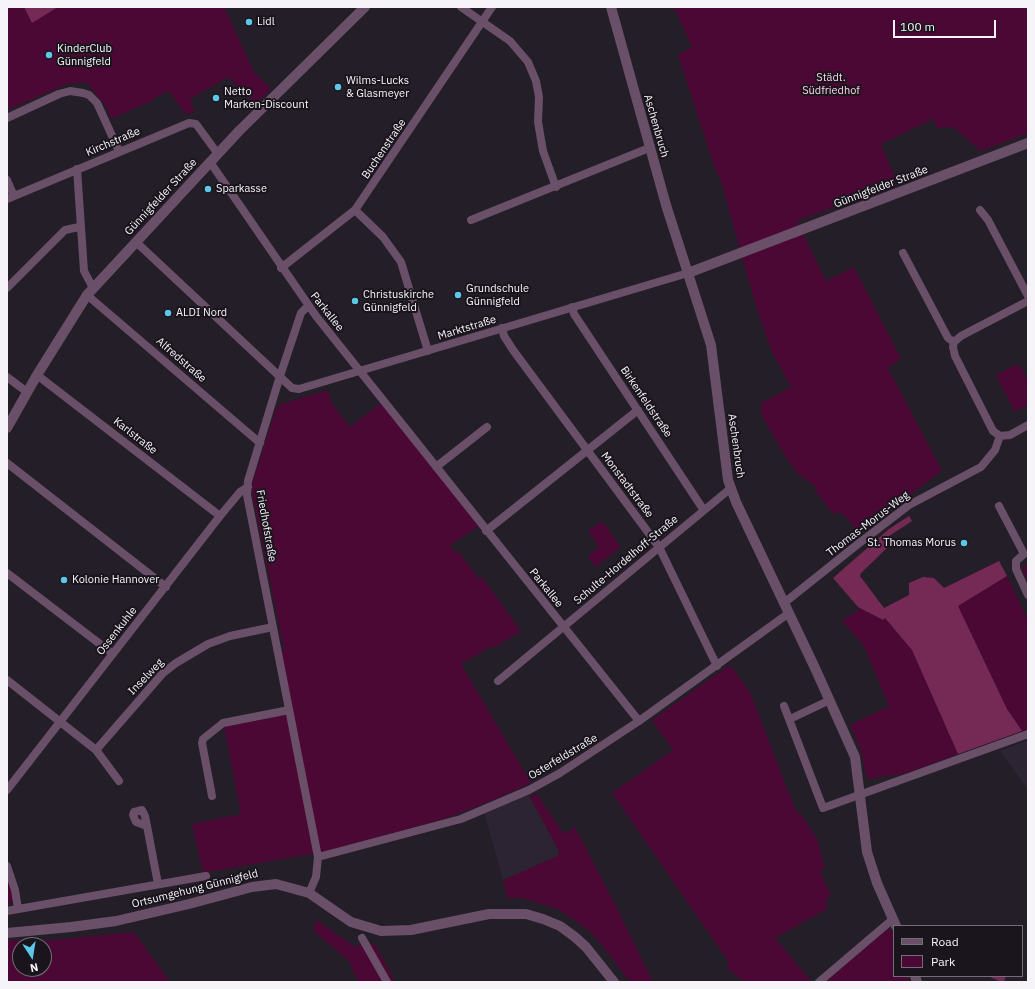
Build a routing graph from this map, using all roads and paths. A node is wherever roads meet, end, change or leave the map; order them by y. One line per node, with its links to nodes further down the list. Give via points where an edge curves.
1 (365, 7): 10 (street, Günnigfelder Straße)
2 (461, 7): 5 (street)
3 (492, 7): 5 (street, Buchenstraße)
4 (610, 7): 8 (street, Aschenbruch)
5 (482, 22): 14 (street, via 510,41 528,62 539,97 538,122 543,151); 16 (street, Buchenstraße)
6 (7, 118): 9 (street, via 60,94 70,91 83,92 97,103)
7 (1028, 143): 23 (street, Günnigfelder Straße)
8 (649, 148): 14 (street); 23 (street, Aschenbruch)
9 (119, 151): 10 (street, Kirchstraße, via 189,123 196,124); 12 (street, Kirchstraße)
10 (218, 154): 11 (street, Günnigfelder Straße)
11 (210, 162): 20 (street, Günnigfelder Straße); 22 (street, Parkallee)
12 (77, 169): 15 (street, Kirchstraße); 19 (street)
13 (7, 180): 15 (street)
14 (556, 187): 18 (street)
15 (10, 198)
16 (355, 210): 22 (street, Buchenstraße); 32 (street, via 383,237 401,262)
17 (980, 210): 26 (street, via 988,220)
18 (471, 220)
19 (79, 227): 24 (street, via 65,230); 25 (street, via 84,271)
20 (136, 242): 25 (street, Günnigfelder Straße); 35 (street, Marktstraße)
21 (903, 253): 31 (street, via 948,338)
22 (281, 268): 28 (street, Parkallee)
23 (688, 273): 29 (street, Marktstraße); 48 (street, Aschenbruch, via 714,357 725,465)
24 (7, 288)
25 (90, 291): 34 (street, Günnigfelder Straße); 43 (street, Alfredstraße)
26 (1028, 296)
27 (1028, 301): 31 (street)
28 (308, 306): 33 (street, Parkallee); 35 (street, Friedhofstraße, via 301,313)
29 (572, 307): 30 (street, Marktstraße); 38 (street, Birkenfeldstraße, via 574,314)
30 (502, 328): 32 (street, Marktstraße); 44 (street, Monstadtstraße, via 513,350)
31 (954, 342): 42 (street, via 955,356 962,372 993,431)
32 (428, 351): 33 (street, Marktstraße)
33 (360, 371): 35 (street, Marktstraße, via 299,389 292,388); 46 (street, Parkallee)
34 (37, 375): 37 (street, Günnigfelder Straße); 51 (street, Karlstraße)
35 (280, 376): 43 (street, Friedhofstraße)
36 (7, 377): 37 (street)
37 (27, 392): 41 (street, Günnigfelder Straße)
38 (638, 410): 44 (street); 50 (street, Birkenfeldstraße)
39 (1028, 425): 42 (street, via 1010,435)
40 (487, 427): 46 (street)
41 (7, 428)
42 (1000, 436): 58 (street, Thomas-Morus-Weg, via 996,450 981,467 909,505)
43 (260, 443): 47 (street, Friedhofstraße)
44 (588, 451): 52 (street); 53 (street, Monstadtstraße)
45 (7, 463): 56 (street)
46 (436, 467): 52 (street, Parkallee)
47 (248, 487): 51 (street, Ossenkuhle, via 240,492); 61 (street, Friedhofstraße, via 247,495)
48 (731, 488): 50 (street, Schulte-Hordelhoff-Straße); 58 (street, Aschenbruch)
49 (999, 506): 54 (street)
50 (703, 509): 53 (street, Schulte-Hordelhoff-Straße)
51 (220, 516): 56 (street, Ossenkuhle)
52 (486, 531): 60 (street, Parkallee)
53 (659, 547): 60 (street, Schulte-Hordelhoff-Straße); 63 (street, Monstadtstraße)
54 (1026, 552): 57 (street, via 1018,557 1015,566)
55 (7, 573): 62 (street)
56 (166, 587): 62 (street, Ossenkuhle)
57 (1028, 595)
58 (784, 603): 59 (street, Aschenbruch)
59 (789, 613): 63 (street, Osterfeldstraße); 66 (street, Aschenbruch)
60 (563, 626): 65 (street, Schulte-Hordelhoff-Straße); 71 (street, Parkallee)
61 (273, 627): 68 (street, Friedhofstraße); 73 (street, Inselweg, via 230,636 208,644 176,663 163,673)
62 (113, 654): 70 (street, Ossenkuhle)
63 (717, 666): 71 (street, Osterfeldstraße)
64 (7, 680): 70 (street)
65 (498, 681)
66 (830, 700): 69 (street); 77 (street, Aschenbruch, via 855,757)
67 (784, 706): 69 (street)
68 (289, 710): 76 (street, via 223,723 203,738); 79 (street, Friedhofstraße)
69 (790, 719): 77 (street, via 823,808)
70 (62, 721): 73 (street); 75 (street, Ossenkuhle)
71 (639, 721): 79 (street, Osterfeldstraße, via 560,773 487,808 442,824)
72 (1028, 734): 77 (street)
73 (96, 750): 74 (street)
74 (119, 781)
75 (7, 790)
76 (212, 796)
77 (860, 796): 86 (street, Aschenbruch, via 867,852)
78 (147, 826): 82 (street)
79 (318, 857): 83 (street, Friedhofstraße, via 316,877)
80 (7, 866): 84 (street)
81 (206, 876): 82 (street)
82 (158, 884): 84 (street)
83 (309, 893): 87 (street, Ortsumgehung Günnigfeld, via 285,885 265,884 116,920); 90 (street, Ortsumgehung Günnigfeld, via 351,922 381,931 410,930 489,914 526,914 560,926 580,942)
84 (18, 909): 85 (street)
85 (7, 911)
86 (894, 923): 91 (street)
87 (7, 933)
88 (362, 938): 89 (street)
89 (386, 982)
90 (614, 982)
91 (819, 982)

